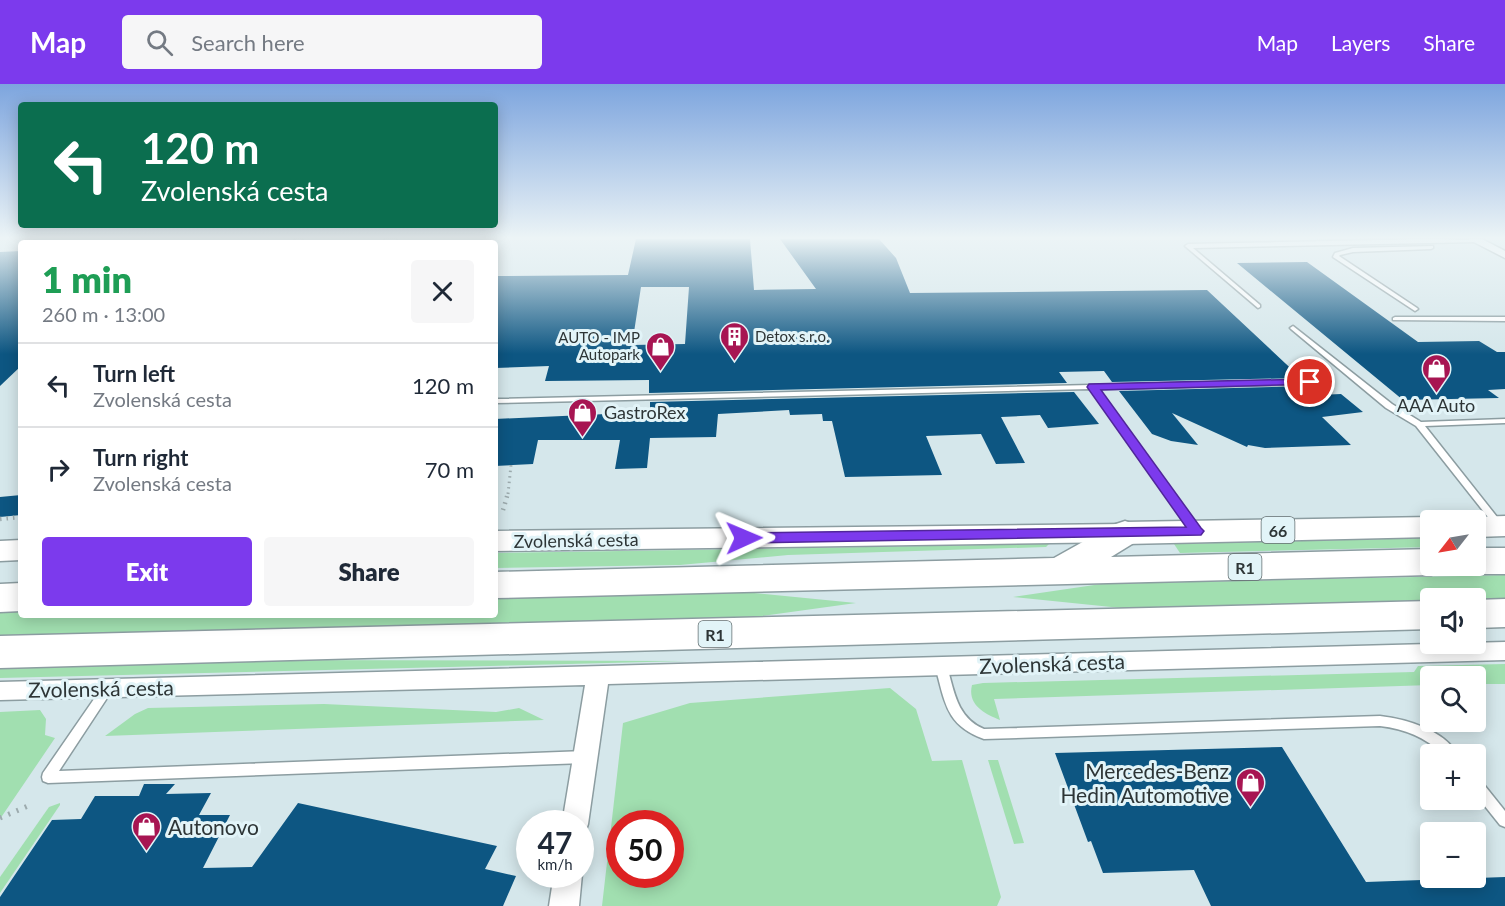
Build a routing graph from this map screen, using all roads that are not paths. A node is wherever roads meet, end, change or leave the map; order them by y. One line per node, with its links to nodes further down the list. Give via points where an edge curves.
1 (1225, 277): 3 (lane)
2 (1367, 277): 4 (lane)
3 (1258, 306)
4 (1415, 309)
5 (1505, 319): 6 (lane)
6 (1395, 320)
7 (1293, 328): 12 (lane, via 1389,406)
8 (1310, 382): 9 (lane)
9 (1093, 387): 10 (lane); 14 (lane)
10 (498, 401)
11 (1505, 421): 12 (lane)
12 (1419, 424): 16 (lane)
13 (1420, 527): 14 (main road, Zvolenská cesta / 66)
14 (1196, 531): 15 (main road, Zvolenská cesta / 66)
15 (1125, 533): 17 (main road, Zvolenská cesta); 22 (highway)
16 (1496, 535): 18 (highway)
17 (498, 541)
18 (1486, 548)
19 (0, 550): 20 (main road)
20 (18, 550)
21 (1420, 562): 22 (highway, R1)
22 (1059, 571): 23 (highway, R1)
23 (498, 585)
24 (18, 597): 25 (highway)
25 (0, 598)
26 (1505, 613): 27 (highway)
27 (1486, 614)
28 (1420, 615): 30 (highway, R1)
29 (1505, 651): 31 (street, Zvolenská cesta)
30 (0, 652)
31 (941, 666): 32 (street, Zvolenská cesta); 35 (lane, via 957,717 968,730 984,734 1380,721 1418,728)
32 (598, 676): 33 (street, Zvolenská cesta); 36 (street)
33 (108, 688): 34 (street, Zvolenská cesta); 36 (lane, via 48,777)
34 (0, 691)
35 (1438, 744)
36 (585, 757): 38 (street)
37 (1486, 798): 39 (lane)
38 (577, 810)
39 (1505, 821)
40 (566, 888): 41 (street)
41 (564, 906)

